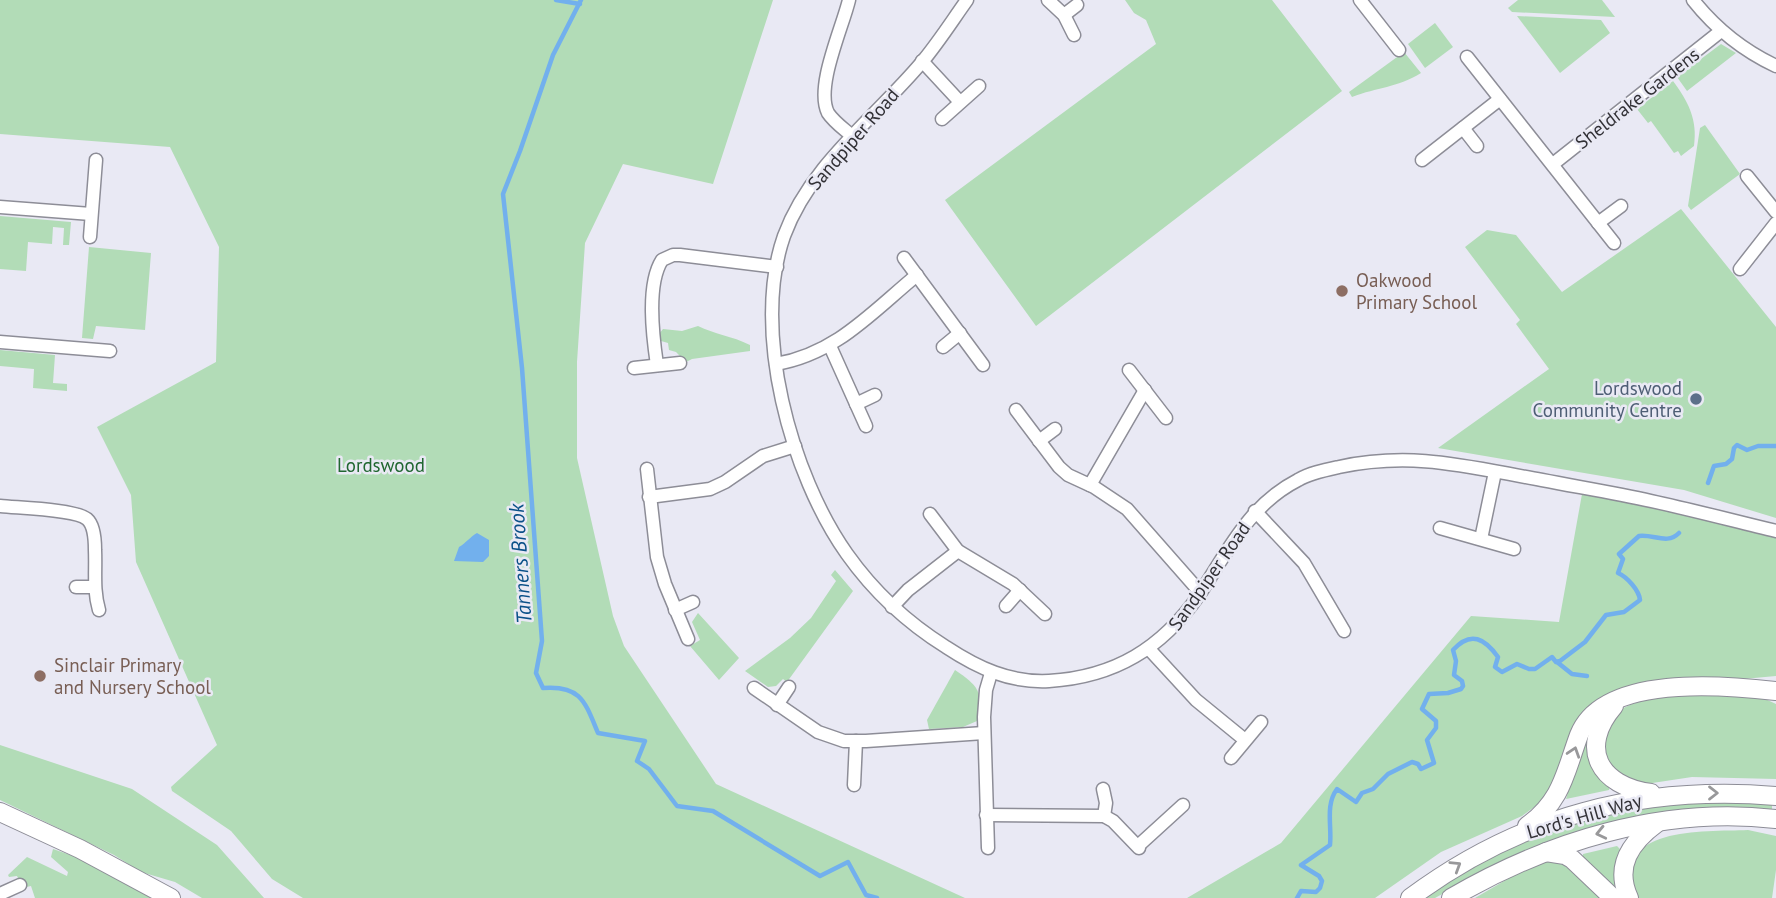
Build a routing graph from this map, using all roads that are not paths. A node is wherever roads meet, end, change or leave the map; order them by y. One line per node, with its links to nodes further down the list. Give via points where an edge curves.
1 (849, 0): 19 (street, via 823,98 829,114)
2 (967, 0): 12 (street, Sandpiper Road)
3 (1048, 0): 7 (street)
4 (1360, 0): 10 (street)
5 (1693, 0): 8 (street)
6 (1077, 5): 7 (street)
7 (1064, 15): 9 (street)
8 (1721, 31): 13 (street); 23 (street, Sheldrake Gardens)
9 (1074, 35)
10 (1399, 50)
11 (1467, 57): 15 (street)
12 (922, 61): 16 (street); 19 (street, Sandpiper Road)
13 (1776, 66)
14 (979, 86): 16 (street)
15 (1500, 99): 18 (street); 23 (street)
16 (960, 102): 17 (street)
17 (942, 119)
18 (1463, 128): 20 (street); 22 (street)
19 (852, 136): 34 (street, Sandpiper Road, via 795,212)
20 (1477, 146)
21 (96, 160): 28 (street)
22 (1422, 160)
23 (1553, 164): 29 (street)
24 (1747, 177): 27 (street)
25 (0, 206): 28 (street)
26 (1621, 206): 29 (street)
27 (1776, 212)
28 (92, 214): 31 (street)
29 (1598, 223): 32 (street)
30 (1776, 223): 35 (street)
31 (90, 237)
32 (1614, 243)
33 (904, 258): 36 (street)
34 (777, 267): 43 (street, Sandpiper Road, via 772,317); 44 (street, via 680,255 662,260 653,301)
35 (1740, 269)
36 (917, 275): 37 (street); 39 (street)
37 (960, 334): 40 (street); 45 (street)
38 (0, 342): 41 (street)
39 (830, 346): 43 (street); 50 (street)
40 (943, 346)
41 (110, 351)
42 (680, 363): 44 (street)
43 (776, 364): 56 (street, Sandpiper Road)
44 (657, 365): 46 (street)
45 (983, 365)
46 (634, 368)
47 (1129, 370): 48 (street)
48 (1145, 390): 52 (street); 59 (street)
49 (875, 395): 50 (street)
50 (856, 404): 53 (street)
51 (1016, 410): 55 (street)
52 (1166, 418)
53 (866, 426)
54 (1055, 429): 55 (street)
55 (1040, 440): 59 (street, via 1068,475)
56 (795, 446): 60 (street, via 763,456 710,489); 75 (street, Sandpiper Road, via 835,536)
57 (647, 469): 60 (street)
58 (1495, 472): 62 (street, Sandpiper Road, via 1434,460 1353,464 1300,478); 65 (street, Sandpiper Road, via 1648,500); 66 (street)
59 (1090, 485): 72 (street, via 1127,509)
60 (649, 497): 77 (street, via 657,557)
61 (0, 506): 70 (street, via 87,519 95,548)
62 (1255, 511): 72 (street, Sandpiper Road); 79 (street, via 1304,563)
63 (930, 514): 68 (street)
64 (1440, 528): 66 (street)
65 (1776, 531)
66 (1481, 539): 67 (street)
67 (1514, 548)
68 (958, 551): 71 (street); 75 (street)
69 (76, 587): 70 (street)
70 (94, 587): 76 (street)
71 (1020, 590): 74 (street); 78 (street)
72 (1200, 592): 81 (street, Sandpiper Road, via 1166,636)
73 (693, 602): 77 (street)
74 (1006, 606)
75 (892, 607): 82 (street, Sandpiper Road, via 934,640)
76 (99, 610)
77 (675, 610): 80 (street)
78 (1045, 614)
79 (1344, 631)
80 (688, 639)
81 (1149, 649): 82 (street, Sandpiper Road, via 1111,668 1065,680 1022,680); 90 (street, via 1196,700)
82 (991, 673): 89 (street)
83 (789, 687): 87 (street)
84 (754, 688): 87 (street)
85 (1776, 691): 86 (street, via 1676,686)
86 (1618, 700): 95 (street, via 1595,740 1600,764 1617,783 1630,789); 103 (street, one-way to 86, via 1551,806 1586,722)
87 (778, 705): 91 (street, via 818,732)
88 (1261, 722): 90 (street)
89 (984, 733): 91 (street); 99 (street)
90 (1245, 740): 92 (street)
91 (856, 741): 93 (street)
92 (1231, 758)
93 (854, 785)
94 (1104, 789): 100 (street)
95 (1675, 794): 96 (street, Lord's Hill Way, one-way to 96); 103 (street, Lord's Hill Way, via 1576,814)
96 (1773, 795)
97 (1183, 805): 100 (street, via 1138,847)
98 (0, 812): 108 (street)
99 (986, 815): 100 (street); 104 (street)
100 (1104, 816)
101 (1771, 819): 102 (street, Lord's Hill Way)
102 (1657, 823): 105 (street, Lord's Hill Way, one-way to 105, via 1593,835); 112 (street, via 1640,835 1625,859 1623,878)
103 (1504, 841): 109 (street, Lord's Hill Way, one-way to 103)
104 (988, 848)
105 (1545, 852): 110 (street, Lord's Hill Way); 111 (street, via 1572,859)
106 (20, 886): 107 (street)
107 (0, 894)
108 (171, 898)
109 (1410, 898)
110 (1451, 898)
111 (1613, 898)
112 (1629, 898)

